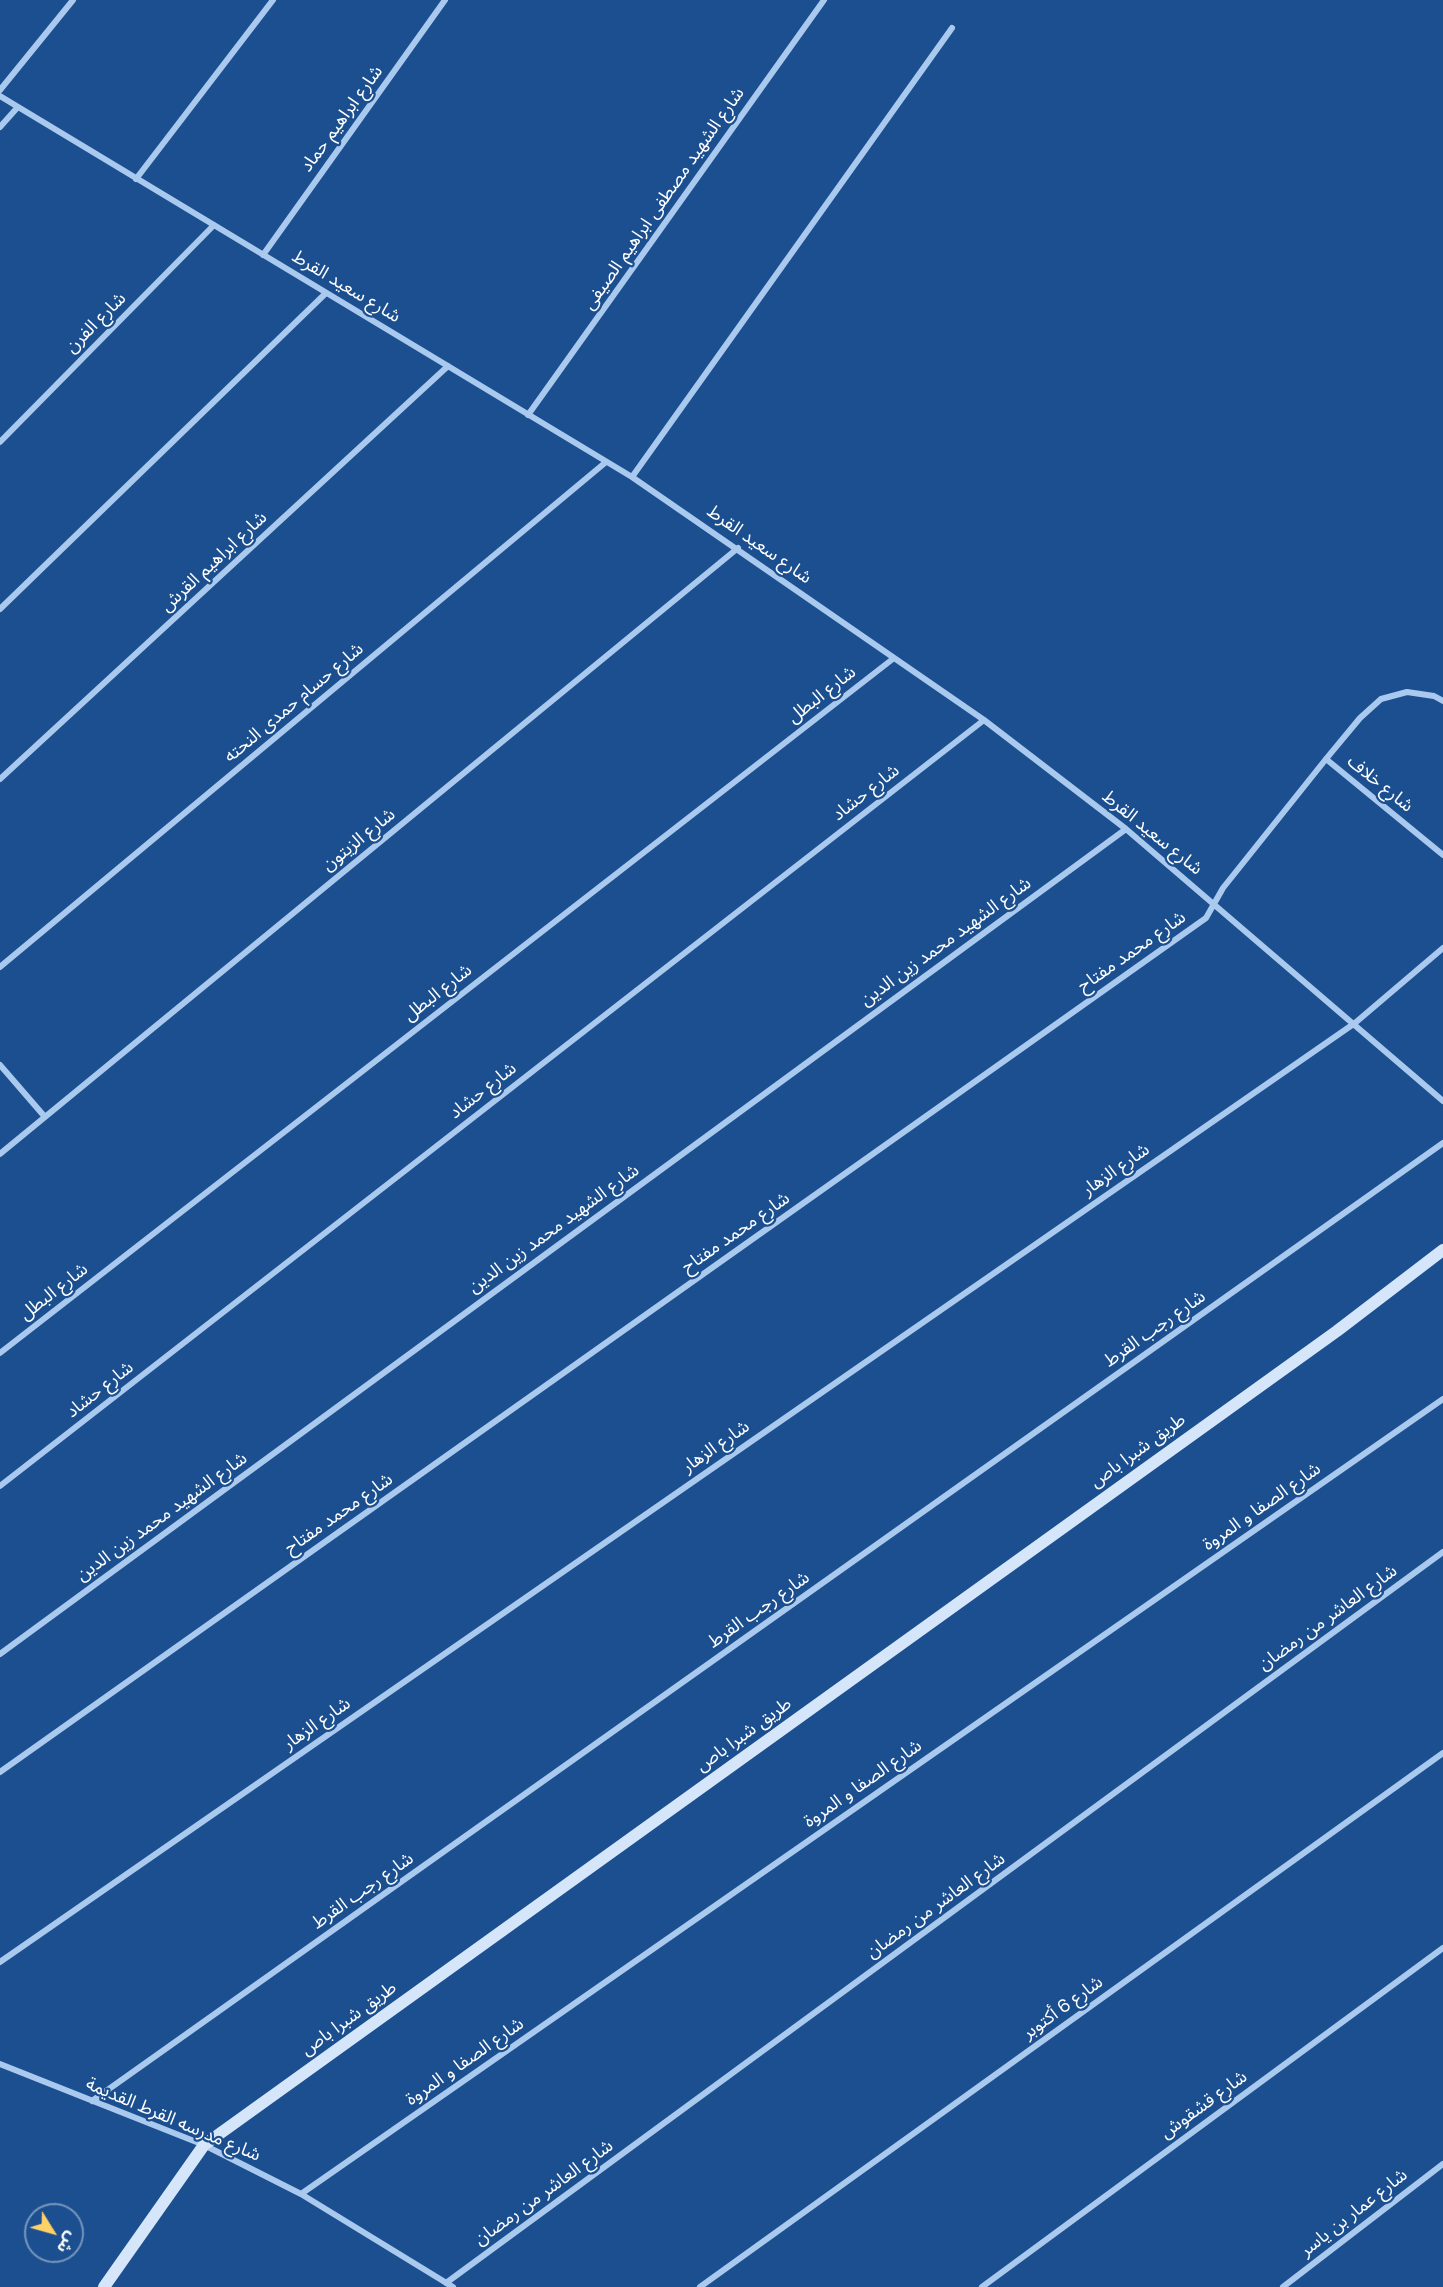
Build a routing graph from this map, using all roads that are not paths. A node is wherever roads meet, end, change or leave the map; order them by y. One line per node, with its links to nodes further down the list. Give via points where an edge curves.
1 (73, 0): 6 (street)
2 (273, 0): 10 (street)
3 (445, 0): 12 (street, شارع ابراهيم حماد)
4 (824, 0): 15 (street, شارع الشهيد مصطفى ابراهيم الصيفى)
5 (952, 28): 18 (street)
6 (0, 90)
7 (0, 96): 8 (street, شارع سعيد القرط)
8 (17, 108): 9 (street); 10 (street, شارع سعيد القرط)
9 (0, 127)
10 (136, 179): 11 (street, شارع سعيد القرط)
11 (214, 225): 12 (street, شارع سعيد القرط); 16 (street, شارع الفرن)
12 (263, 255): 13 (street, شارع سعيد القرط)
13 (326, 293): 14 (street, شارع سعيد القرط); 20 (street)
14 (448, 366): 15 (street, شارع سعيد القرط); 25 (street, شارع ابراهيم القرش)
15 (528, 415): 17 (street, شارع سعيد القرط)
16 (0, 442)
17 (606, 462): 18 (street, شارع سعيد القرط); 30 (street, شارع حسام حمدى النحته)
18 (632, 477): 19 (street, شارع سعيد القرط)
19 (738, 548): 21 (street, شارع سعيد القرط); 34 (street, شارع الزيتون)
20 (0, 609)
21 (894, 658): 23 (street, شارع سعيد القرط); 38 (street, شارع البطل)
22 (1443, 701): 24 (street, شارع محمد مفتاح, via 1407,692 1381,699)
23 (984, 720): 26 (street, شارع سعيد القرط); 40 (street, شارع حشاد)
24 (1326, 759): 27 (street, شارع خلاف); 28 (street, شارع محمد مفتاح)
25 (0, 779)
26 (1126, 829): 28 (street, شارع سعيد القرط); 42 (street, شارع الشهيد محمد زين الدين)
27 (1443, 855)
28 (1215, 904): 31 (street, شارع سعيد القرط); 44 (street, شارع محمد مفتاح, via 1206,918)
29 (1443, 948): 31 (street, شارع الزهار)
30 (0, 968)
31 (1355, 1023): 33 (street, شارع سعيد القرط); 46 (street, شارع الزهار)
32 (0, 1065): 34 (street)
33 (1443, 1101)
34 (45, 1117): 36 (street, شارع الزيتون)
35 (1443, 1143): 48 (street, شارع رجب القرط)
36 (0, 1154)
37 (1443, 1250): 49 (main road, طريق شبرا باص, via 1337,1331)
38 (0, 1353)
39 (1443, 1399): 51 (street, شارع الصفا و المروة)
40 (0, 1486)
41 (1443, 1552): 52 (street, شارع العاشر من رمضان)
42 (0, 1654)
43 (1443, 1753): 54 (street, شارع 6 أكتوبر)
44 (0, 1772)
45 (1443, 1948): 55 (street, شارع قشقوش)
46 (0, 1962)
47 (0, 2064): 48 (street, شارع مدرسه القرط القديمة)
48 (92, 2101): 49 (street, شارع مدرسه القرط القديمة)
49 (204, 2145): 51 (street, شارع مدرسه القرط القديمة); 53 (main road, طريق شبرا باص)
50 (1443, 2164): 56 (street, شارع عمار بن ياسر)
51 (301, 2194): 52 (street, شارع مدرسه القرط القديمة)
52 (450, 2285)
53 (104, 2287)
54 (700, 2287)
55 (982, 2287)
56 (1283, 2287)

